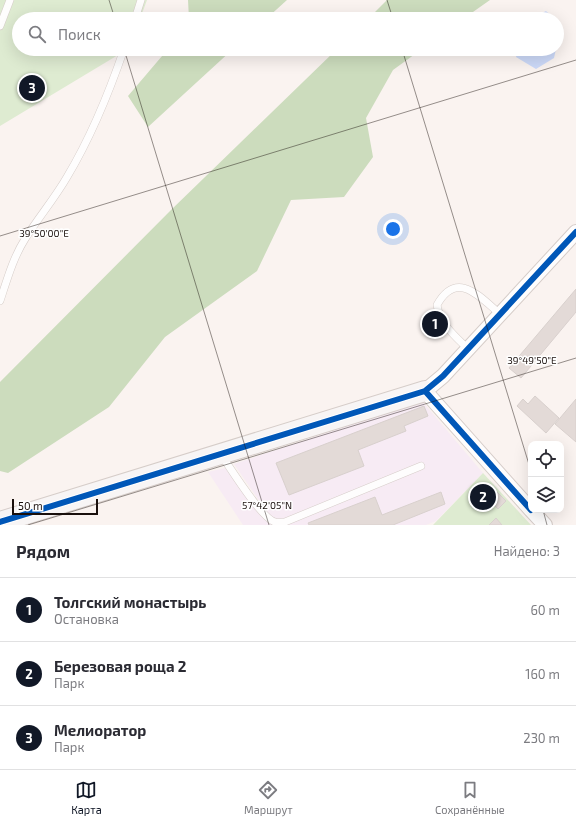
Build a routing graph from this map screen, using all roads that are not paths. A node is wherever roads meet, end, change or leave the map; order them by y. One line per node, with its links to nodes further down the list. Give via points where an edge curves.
1 (10, 0): 4 (lane)
2 (141, 0): 3 (lane)
3 (137, 12)
4 (0, 26)
5 (122, 56): 7 (lane, via 86,144 51,203 24,240)
6 (576, 232): 8 (street)
7 (0, 301)
8 (500, 314): 9 (street); 9 (lane, via 472,290 462,287 450,290 442,297 437,305 440,316 445,325)
9 (468, 349): 10 (street)
10 (425, 391): 11 (street); 13 (street)
11 (221, 454): 12 (lane, via 256,504 275,522 285,522); 15 (street)
12 (421, 466)
13 (528, 507)
14 (534, 513): 16 (street)
15 (0, 522)
16 (545, 525)

